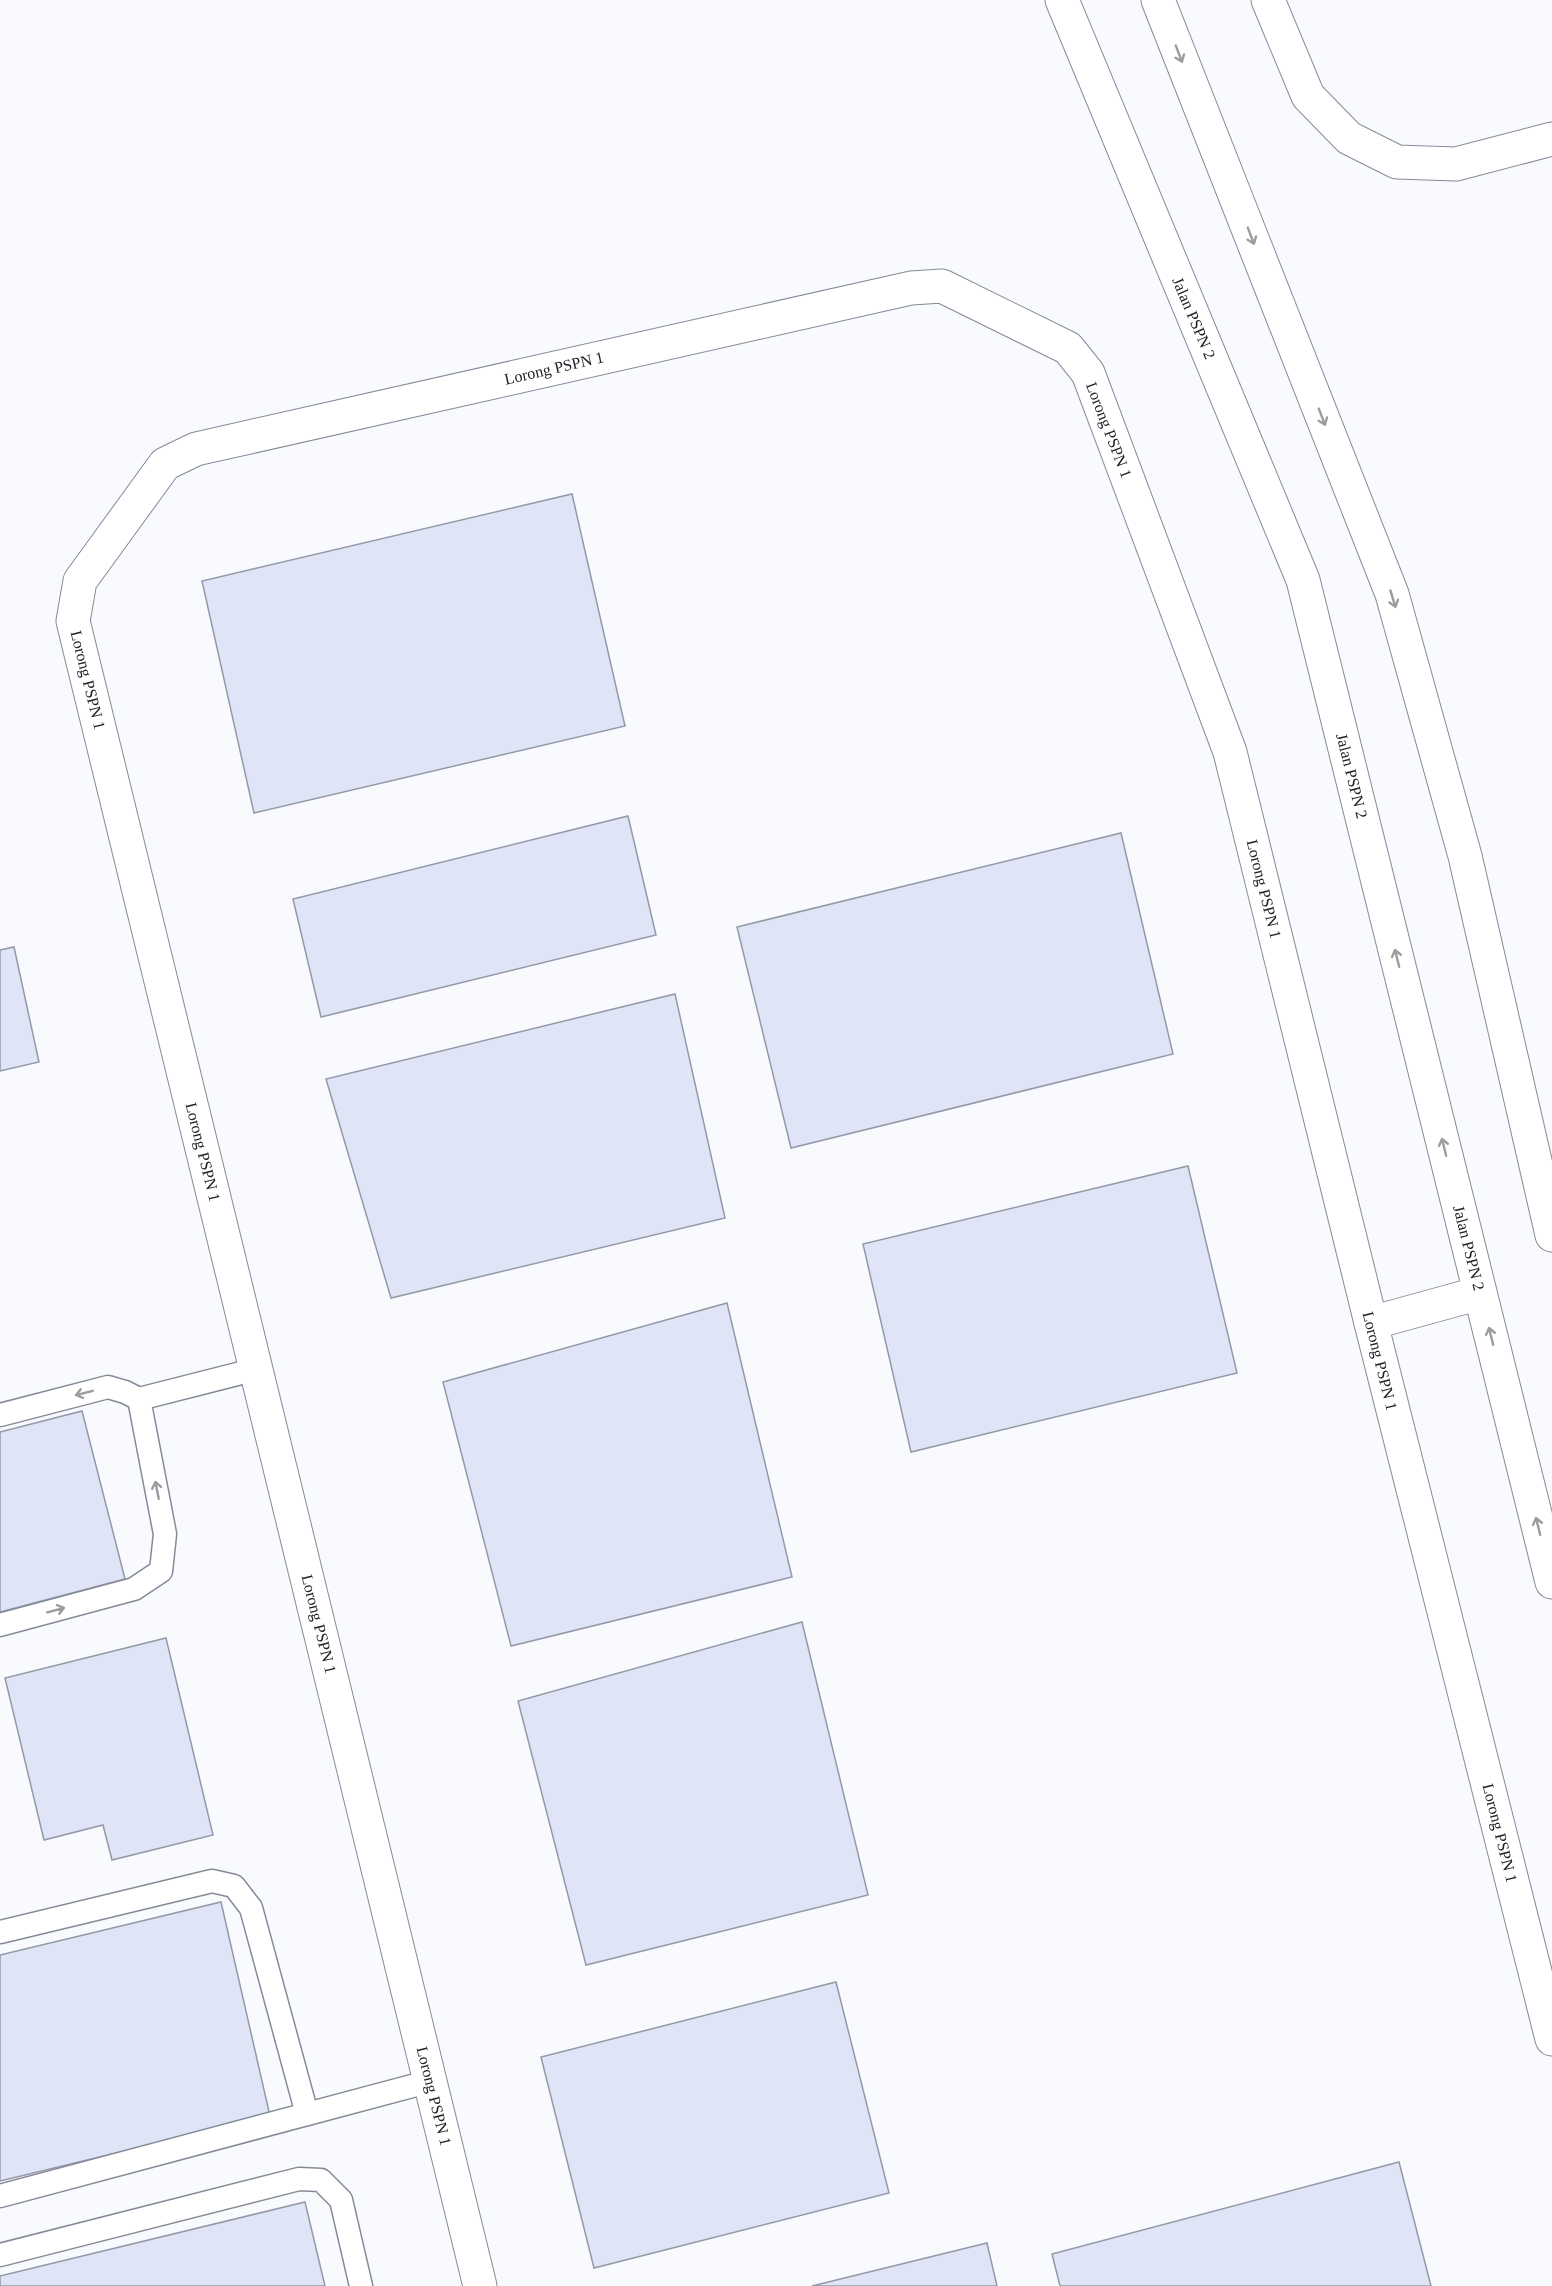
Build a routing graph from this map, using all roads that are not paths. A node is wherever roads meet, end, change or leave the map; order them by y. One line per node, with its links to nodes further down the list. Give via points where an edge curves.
1 (1062, 0): 6 (street, Jalan PSPN 2, one-way to 1, via 1303,580)
2 (1158, 0): 5 (street, one-way to 5, via 1392,594 1466,856)
3 (1268, 0): 4 (street, via 1308,96 1349,138 1397,162 1456,164)
4 (1552, 138)
5 (1552, 1235)
6 (1480, 1293): 7 (street); 11 (street, Jalan PSPN 2, one-way to 6)
7 (1371, 1323): 8 (street, Lorong PSPN 1, via 1230,752 1088,373 1068,348 942,286 911,288 196,449 165,464 80,581 73,621); 14 (street, Lorong PSPN 1)
8 (257, 1369): 9 (lane); 15 (street, Lorong PSPN 1)
9 (139, 1399): 10 (lane, one-way to 10, via 108,1387); 12 (lane, one-way to 9, via 134,1589 161,1571 165,1534)
10 (0, 1414)
11 (1552, 1582)
12 (0, 1625)
13 (0, 1932): 16 (lane, via 213,1881 234,1887 251,1908)
14 (1552, 2039)
15 (431, 2081): 16 (lane); 20 (street, Lorong PSPN 1)
16 (307, 2114): 17 (lane)
17 (0, 2196)
18 (0, 2254): 19 (lane, via 299,2179 321,2181 341,2200)
19 (361, 2286)
20 (480, 2286)

